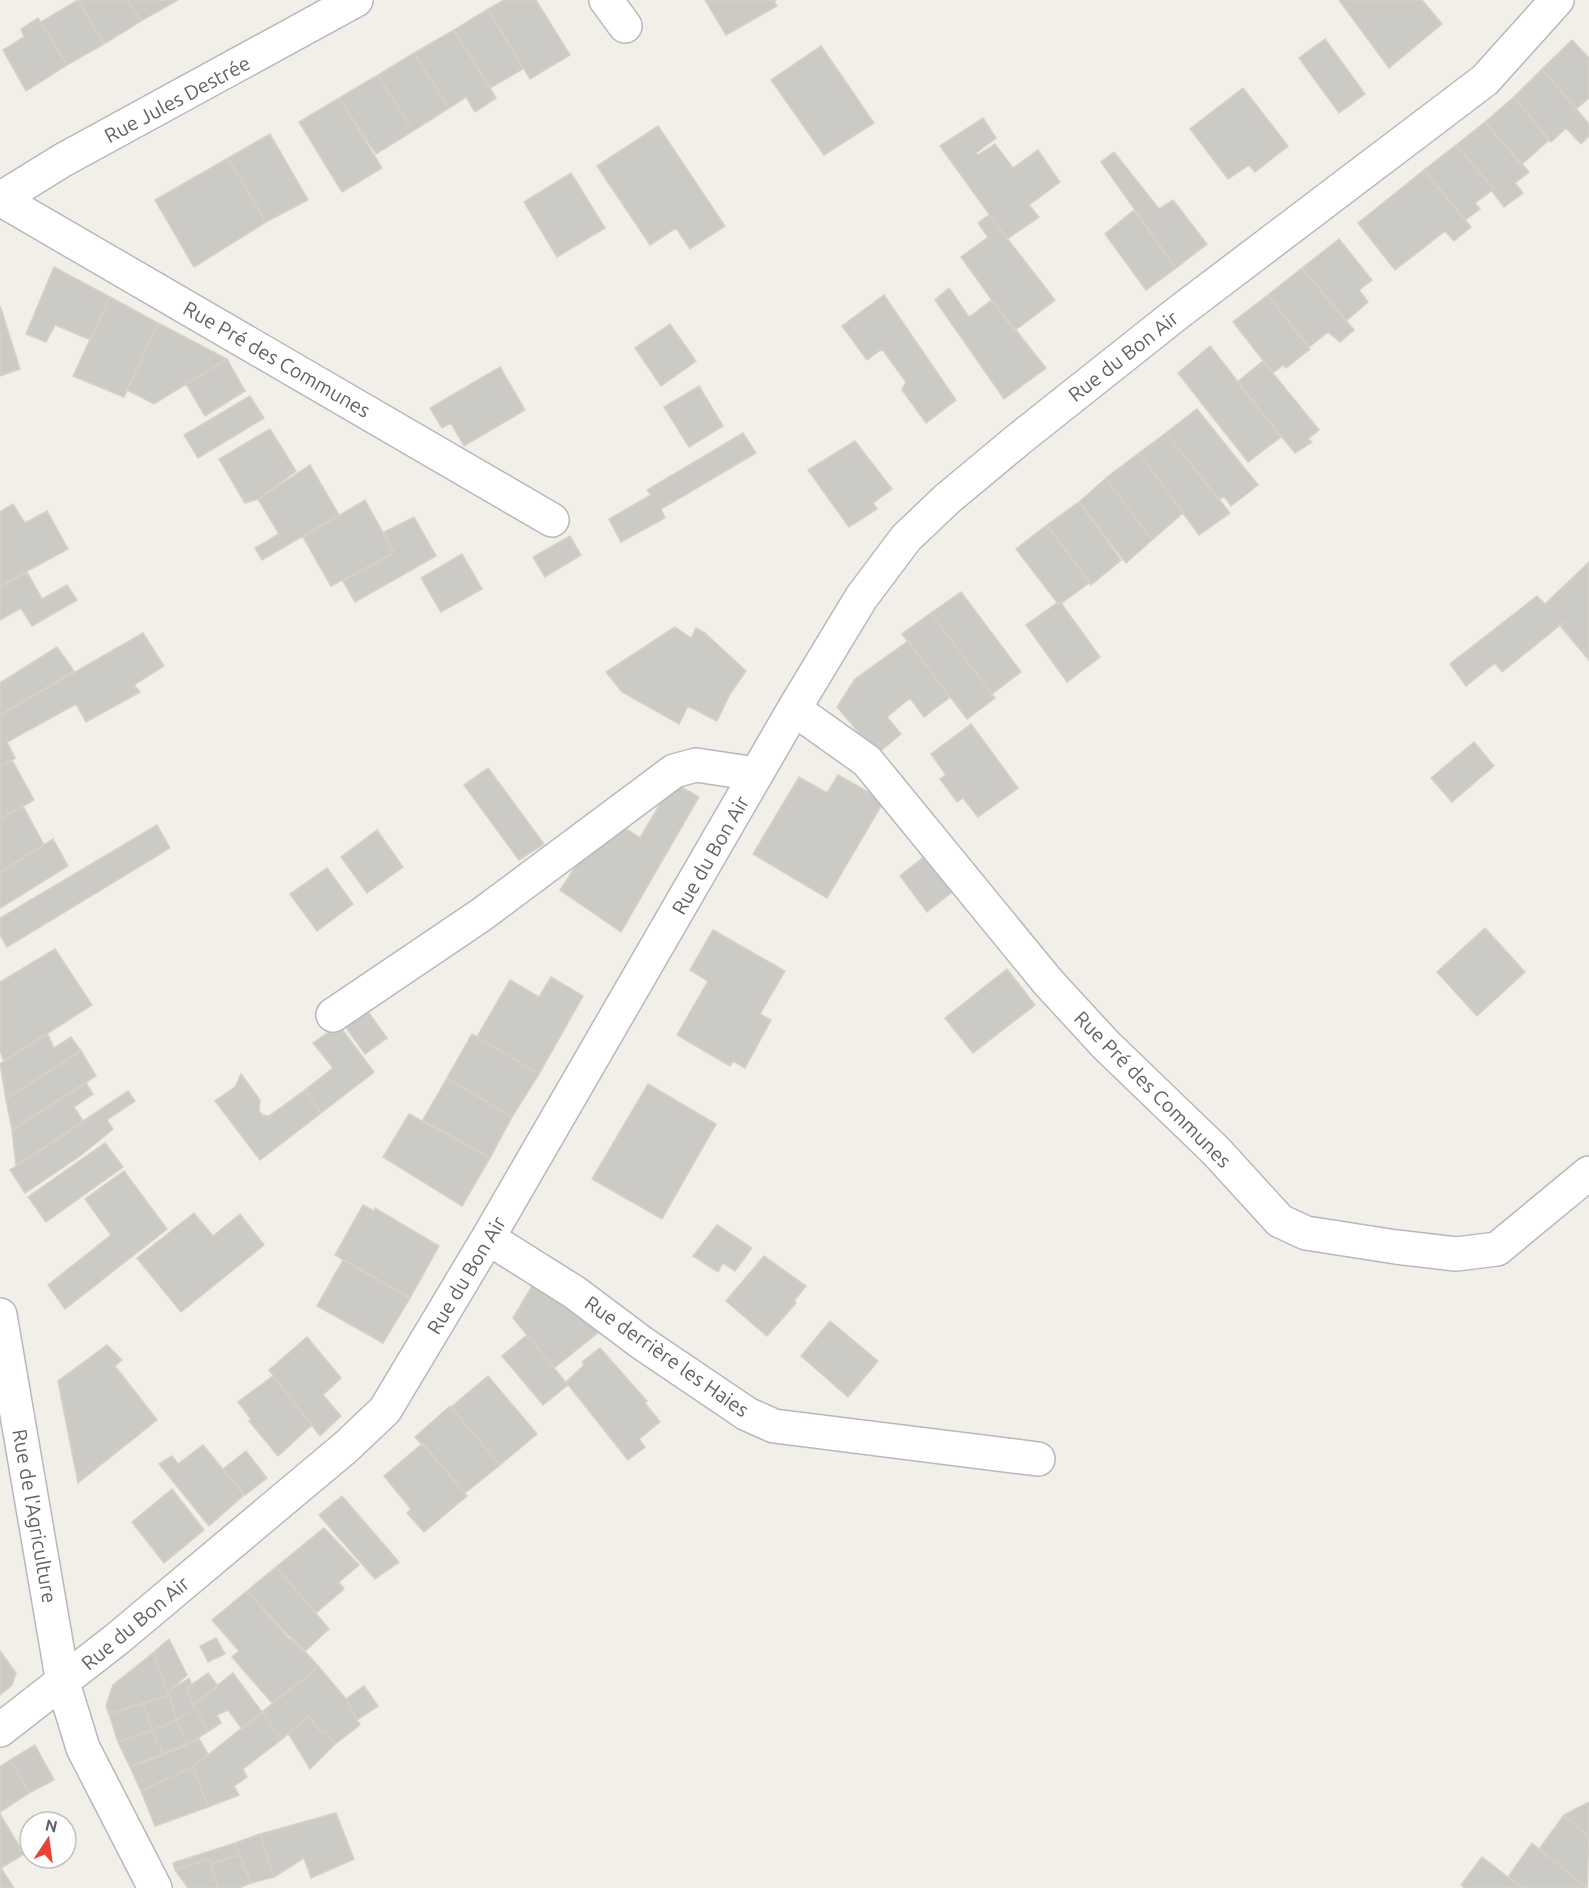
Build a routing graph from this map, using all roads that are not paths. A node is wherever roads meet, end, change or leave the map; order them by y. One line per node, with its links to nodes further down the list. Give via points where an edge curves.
1 (356, 0): 3 (street, Rue Jules Destrée, via 63,160)
2 (1557, 0): 5 (street, Rue du Bon Air, via 1485,80 1179,312 947,499 906,538 861,598)
3 (0, 199): 4 (street, Rue Pré des Communes)
4 (552, 520)
5 (794, 709): 6 (street, Rue du Bon Air); 8 (street, Rue Pré des Communes, via 867,761 1048,982 1106,1045 1216,1150 1280,1221 1306,1233 1396,1247 1456,1254 1497,1249)
6 (756, 774): 7 (street, Rue du Bon Air, via 696,765 674,771 481,915); 9 (street, Rue du Bon Air)
7 (333, 1015)
8 (1589, 1173)
9 (488, 1238): 11 (street, Rue derrière les Haies, via 574,1292 747,1414 774,1426); 12 (street, Rue du Bon Air, via 385,1410 337,1455)
10 (0, 1315): 12 (street, Rue de l'Agriculture)
11 (1038, 1459)
12 (63, 1683): 13 (street, Rue du Bon Air); 14 (street, Rue de l'Agriculture, via 83,1748)
13 (0, 1730)
14 (155, 1888)

